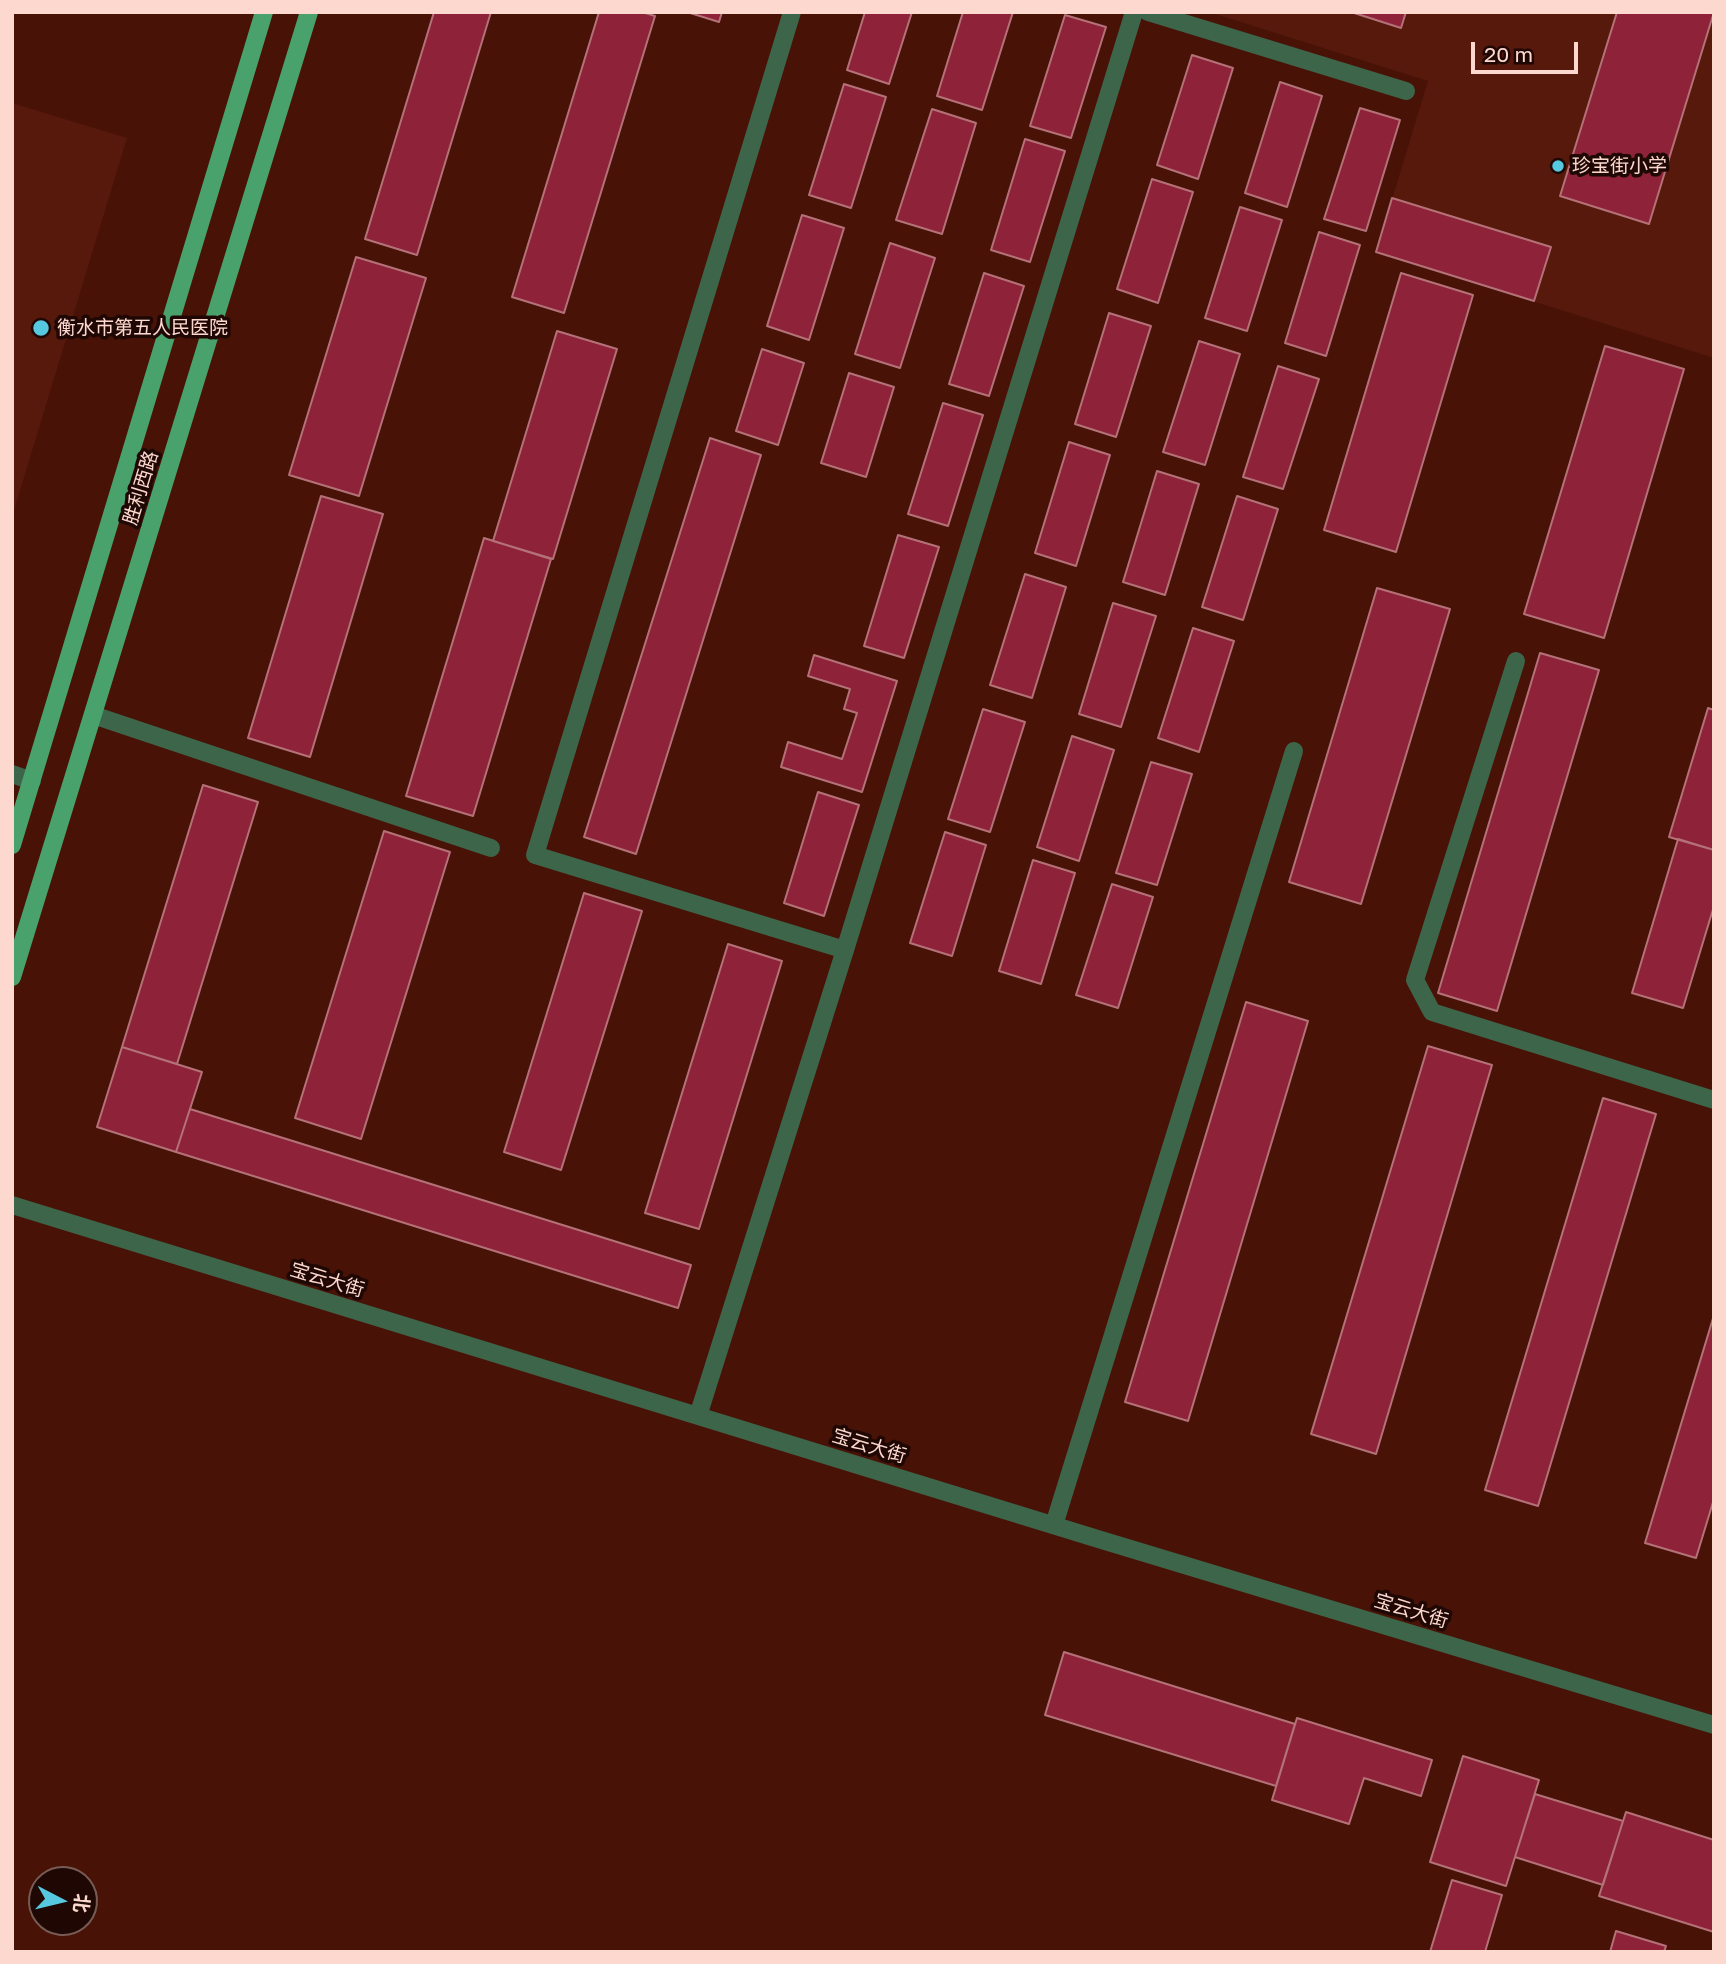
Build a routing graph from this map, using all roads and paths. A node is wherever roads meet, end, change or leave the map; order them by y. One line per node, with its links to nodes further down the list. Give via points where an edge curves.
1 (264, 12): 11 (main road, 胜利西路)
2 (309, 12): 8 (main road, 胜利西路)
3 (792, 12): 14 (street, via 535,855)
4 (1134, 12): 14 (street)
5 (1148, 12): 6 (street)
6 (1406, 91)
7 (1516, 661): 16 (street, via 1415,979 1432,1012)
8 (93, 715): 13 (street); 15 (main road, 胜利西路)
9 (1294, 751): 19 (street)
10 (12, 774): 11 (street)
11 (32, 781): 12 (main road, 胜利西路)
12 (12, 845)
13 (491, 848)
14 (845, 950): 18 (street)
15 (12, 977)
16 (1714, 1100)
17 (12, 1205): 18 (street, 宝云大街)
18 (698, 1416): 19 (street, 宝云大街)
19 (1054, 1525): 20 (street, 宝云大街)
20 (1714, 1725)

